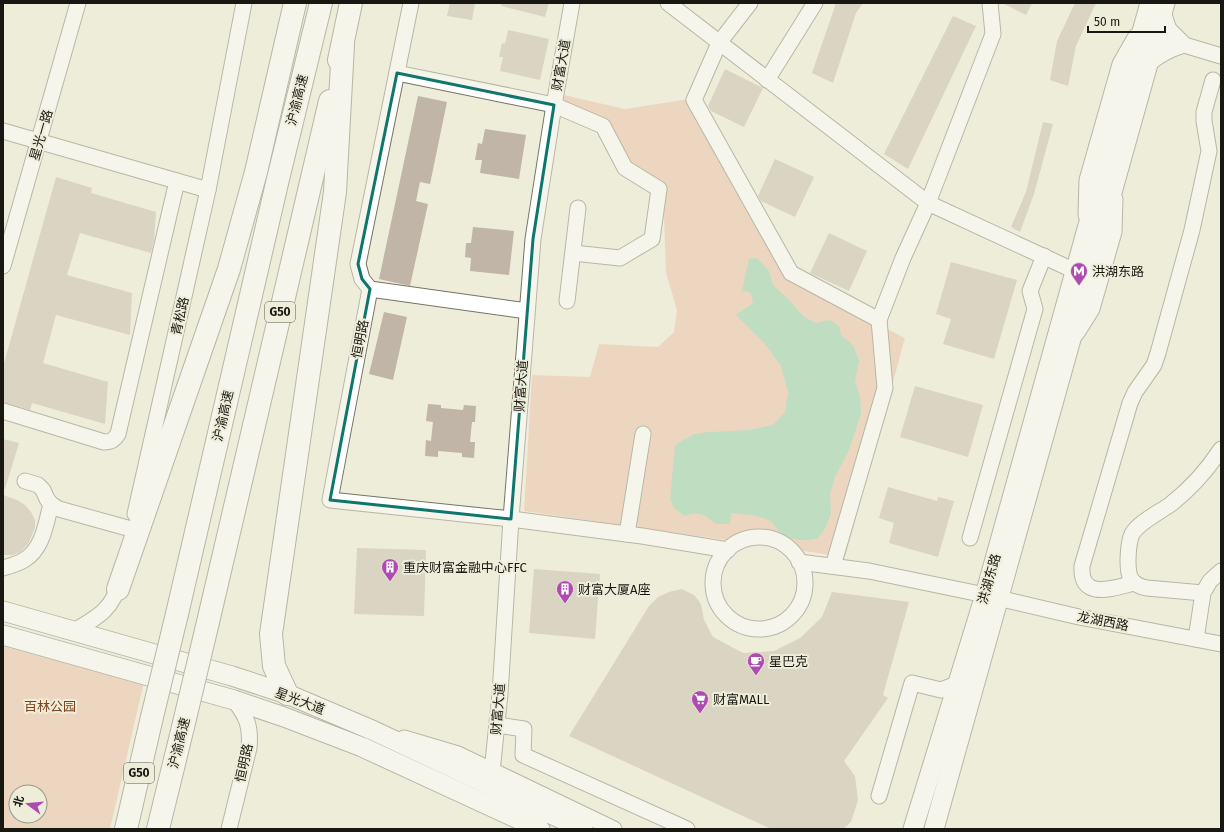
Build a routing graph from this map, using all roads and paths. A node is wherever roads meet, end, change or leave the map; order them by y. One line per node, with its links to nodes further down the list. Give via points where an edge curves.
1 (78, 3): 23 (street, 星光一路)
2 (244, 3): 26 (street, 青松路)
3 (295, 3): 52 (highway, via 256,172 229,269)
4 (321, 3): 68 (highway, 沪渝高速 / G50, bridge)
5 (352, 3): 15 (highway, 沪渝高速 / G50)
6 (411, 3): 18 (street)
7 (572, 3): 21 (street, 财富大道)
8 (668, 3): 13 (street)
9 (750, 3): 13 (street)
10 (815, 3): 19 (street)
11 (990, 3): 27 (street, via 993,34)
12 (1155, 11): 14 (main road, via 1167,30); 17 (main road, 洪湖东路); 32 (main road, 洪湖东路)
13 (719, 43): 19 (street); 36 (street, via 694,100 791,273)
14 (1181, 44): 16 (street); 17 (main road, via 1161,51)
15 (342, 45): 61 (highway, via 335,192 271,634 274,666); 69 (highway, 沪渝高速 / G50, bridge)
16 (1221, 56)
17 (1149, 61): 54 (main road, 洪湖东路, via 1069,346)
18 (397, 73): 21 (street); 33 (street, via 358,264 362,279)
19 (767, 80): 27 (street)
20 (1213, 80): 24 (street, via 1204,121)
21 (554, 105): 29 (street, via 603,126 625,168 659,188 652,239 620,258); 35 (street, 财富大道, via 533,239)
22 (3, 131): 23 (street)
23 (39, 141): 25 (street); 31 (street, 星光一路)
24 (1215, 152): 51 (street, via 1158,353 1154,365 1130,403 1082,566 1081,575 1089,587 1106,590)
25 (177, 181): 26 (street); 37 (street, via 115,439 104,442)
26 (208, 190): 43 (street, 青松路)
27 (928, 203): 30 (street); 36 (street)
28 (578, 208): 29 (street)
29 (573, 253): 34 (street)
30 (1044, 256): 32 (street); 45 (street, via 1030,291 1035,309)
31 (3, 266)
32 (1075, 271): 54 (main road, 洪湖东路)
33 (370, 289): 35 (street); 42 (street, 恒明路, via 330,500)
34 (567, 301)
35 (527, 311): 42 (street, 财富大道)
36 (879, 320): 48 (street, via 885,388)
37 (3, 411)
38 (643, 434): 44 (street)
39 (1221, 449): 51 (street, via 1187,489 1132,534 1128,550 1129,572)
40 (25, 481): 41 (street, via 38,485)
41 (51, 504): 43 (street, via 59,509); 49 (street, via 41,539 33,553 24,560)
42 (511, 519): 44 (street); 63 (street, 财富大道)
43 (131, 529): 52 (street, 青松路)
44 (634, 535): 46 (street)
45 (970, 538)
46 (728, 550): 47 (street, via 747,538 762,537 777,541 790,549); 47 (street, via 715,569 715,599 723,612 734,622 747,628 777,626 799,606 804,592 804,576)
47 (799, 562): 48 (street, 龙湖西路)
48 (833, 566): 54 (street, 龙湖西路, via 869,570)
49 (3, 568)
50 (1221, 571): 53 (street, via 1210,581)
51 (1134, 583): 53 (street, via 1147,588)
52 (118, 589): 56 (street, 青松路, via 98,617)
53 (1204, 593): 58 (street)
54 (992, 596): 58 (street, 龙湖西路, via 1079,617); 60 (main road, 洪湖东路); 77 (main road, 洪湖东路)
55 (3, 611): 56 (main road, 星光大道)
56 (74, 631): 61 (main road, 星光大道)
57 (3, 635): 62 (main road, 星光大道)
58 (1196, 640): 59 (street, 龙湖西路)
59 (1221, 644)
60 (959, 683): 66 (street, via 941,690 912,682); 76 (main road, 洪湖东路)
61 (286, 694): 64 (main road, 星光大道)
62 (234, 700): 67 (main road, 星光大道, via 362,747); 70 (street, 恒明路, via 244,714 250,737)
63 (498, 725): 65 (street, 财富大道); 75 (street, via 524,729 523,755)
64 (372, 730): 65 (street, via 458,754); 73 (main road, 星光大道)
65 (492, 772): 74 (street)
66 (879, 796)
67 (492, 807): 71 (street); 72 (main road, 星光大道)
68 (126, 829)
69 (158, 829)
70 (229, 829)
71 (520, 829)
72 (540, 829)
73 (583, 829)
74 (614, 829)
75 (687, 829)
76 (913, 829)
77 (934, 829)

